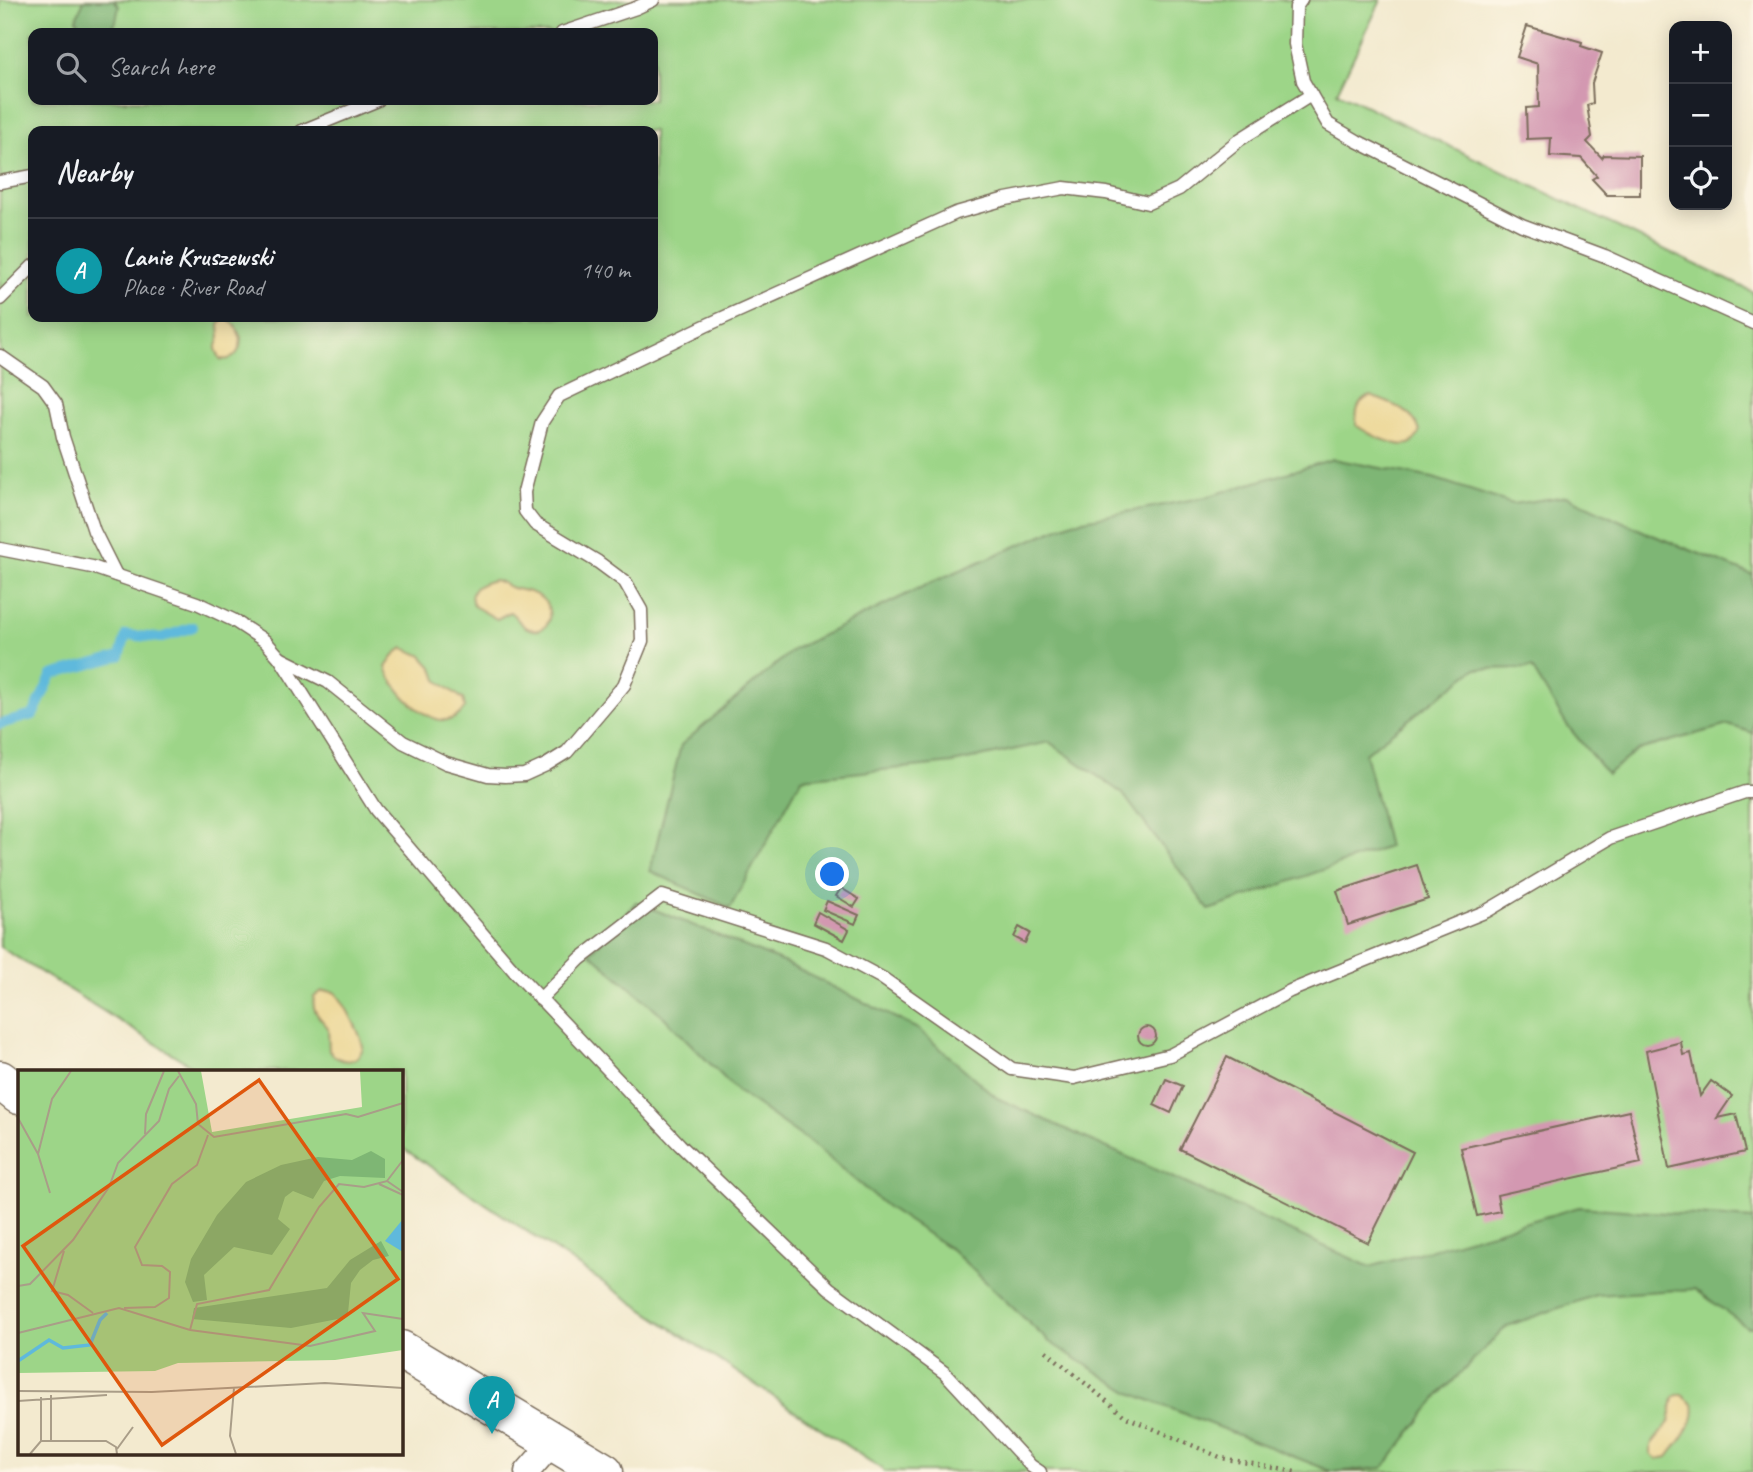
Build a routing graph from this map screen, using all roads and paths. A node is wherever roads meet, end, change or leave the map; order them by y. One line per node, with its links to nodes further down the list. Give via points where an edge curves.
1 (653, 0): 3 (lane)
2 (1301, 0): 4 (lane, via 1296,6 1295,44)
3 (577, 28)
4 (1311, 95): 11 (lane, via 1328,124 1379,153 1522,225 1605,256); 15 (lane, via 1238,140 1180,189 1148,203 1064,188 956,213 559,396 542,422 524,492 525,511 535,524 625,582 641,610 642,641 624,685 567,752 546,765 524,775 505,776 446,764 403,742 328,682)
5 (366, 105): 6 (lane)
6 (314, 126)
7 (28, 177): 8 (lane)
8 (0, 182)
9 (28, 271): 10 (lane)
10 (0, 299)
11 (1753, 323)
12 (0, 356): 14 (lane, via 43,386 55,404 94,531)
13 (0, 549): 14 (lane)
14 (116, 575): 15 (lane, via 233,620 265,641)
15 (280, 658): 17 (lane, via 376,810)
16 (1753, 792): 17 (lane, via 1610,838 1487,911 1290,991 1170,1055 1074,1078 1012,1069 882,978 826,948 662,896 580,958)
17 (540, 999): 27 (lane, via 680,1145 829,1288 945,1373)
18 (0, 1080): 20 (main road)
19 (0, 1091): 21 (main road)
20 (18, 1095)
21 (18, 1101)
22 (402, 1351): 24 (main road)
23 (1046, 1351): 28 (path, via 1126,1417 1222,1458)
24 (554, 1442): 25 (street); 26 (main road)
25 (527, 1472)
26 (604, 1472)
27 (1040, 1472)
28 (1296, 1472)

